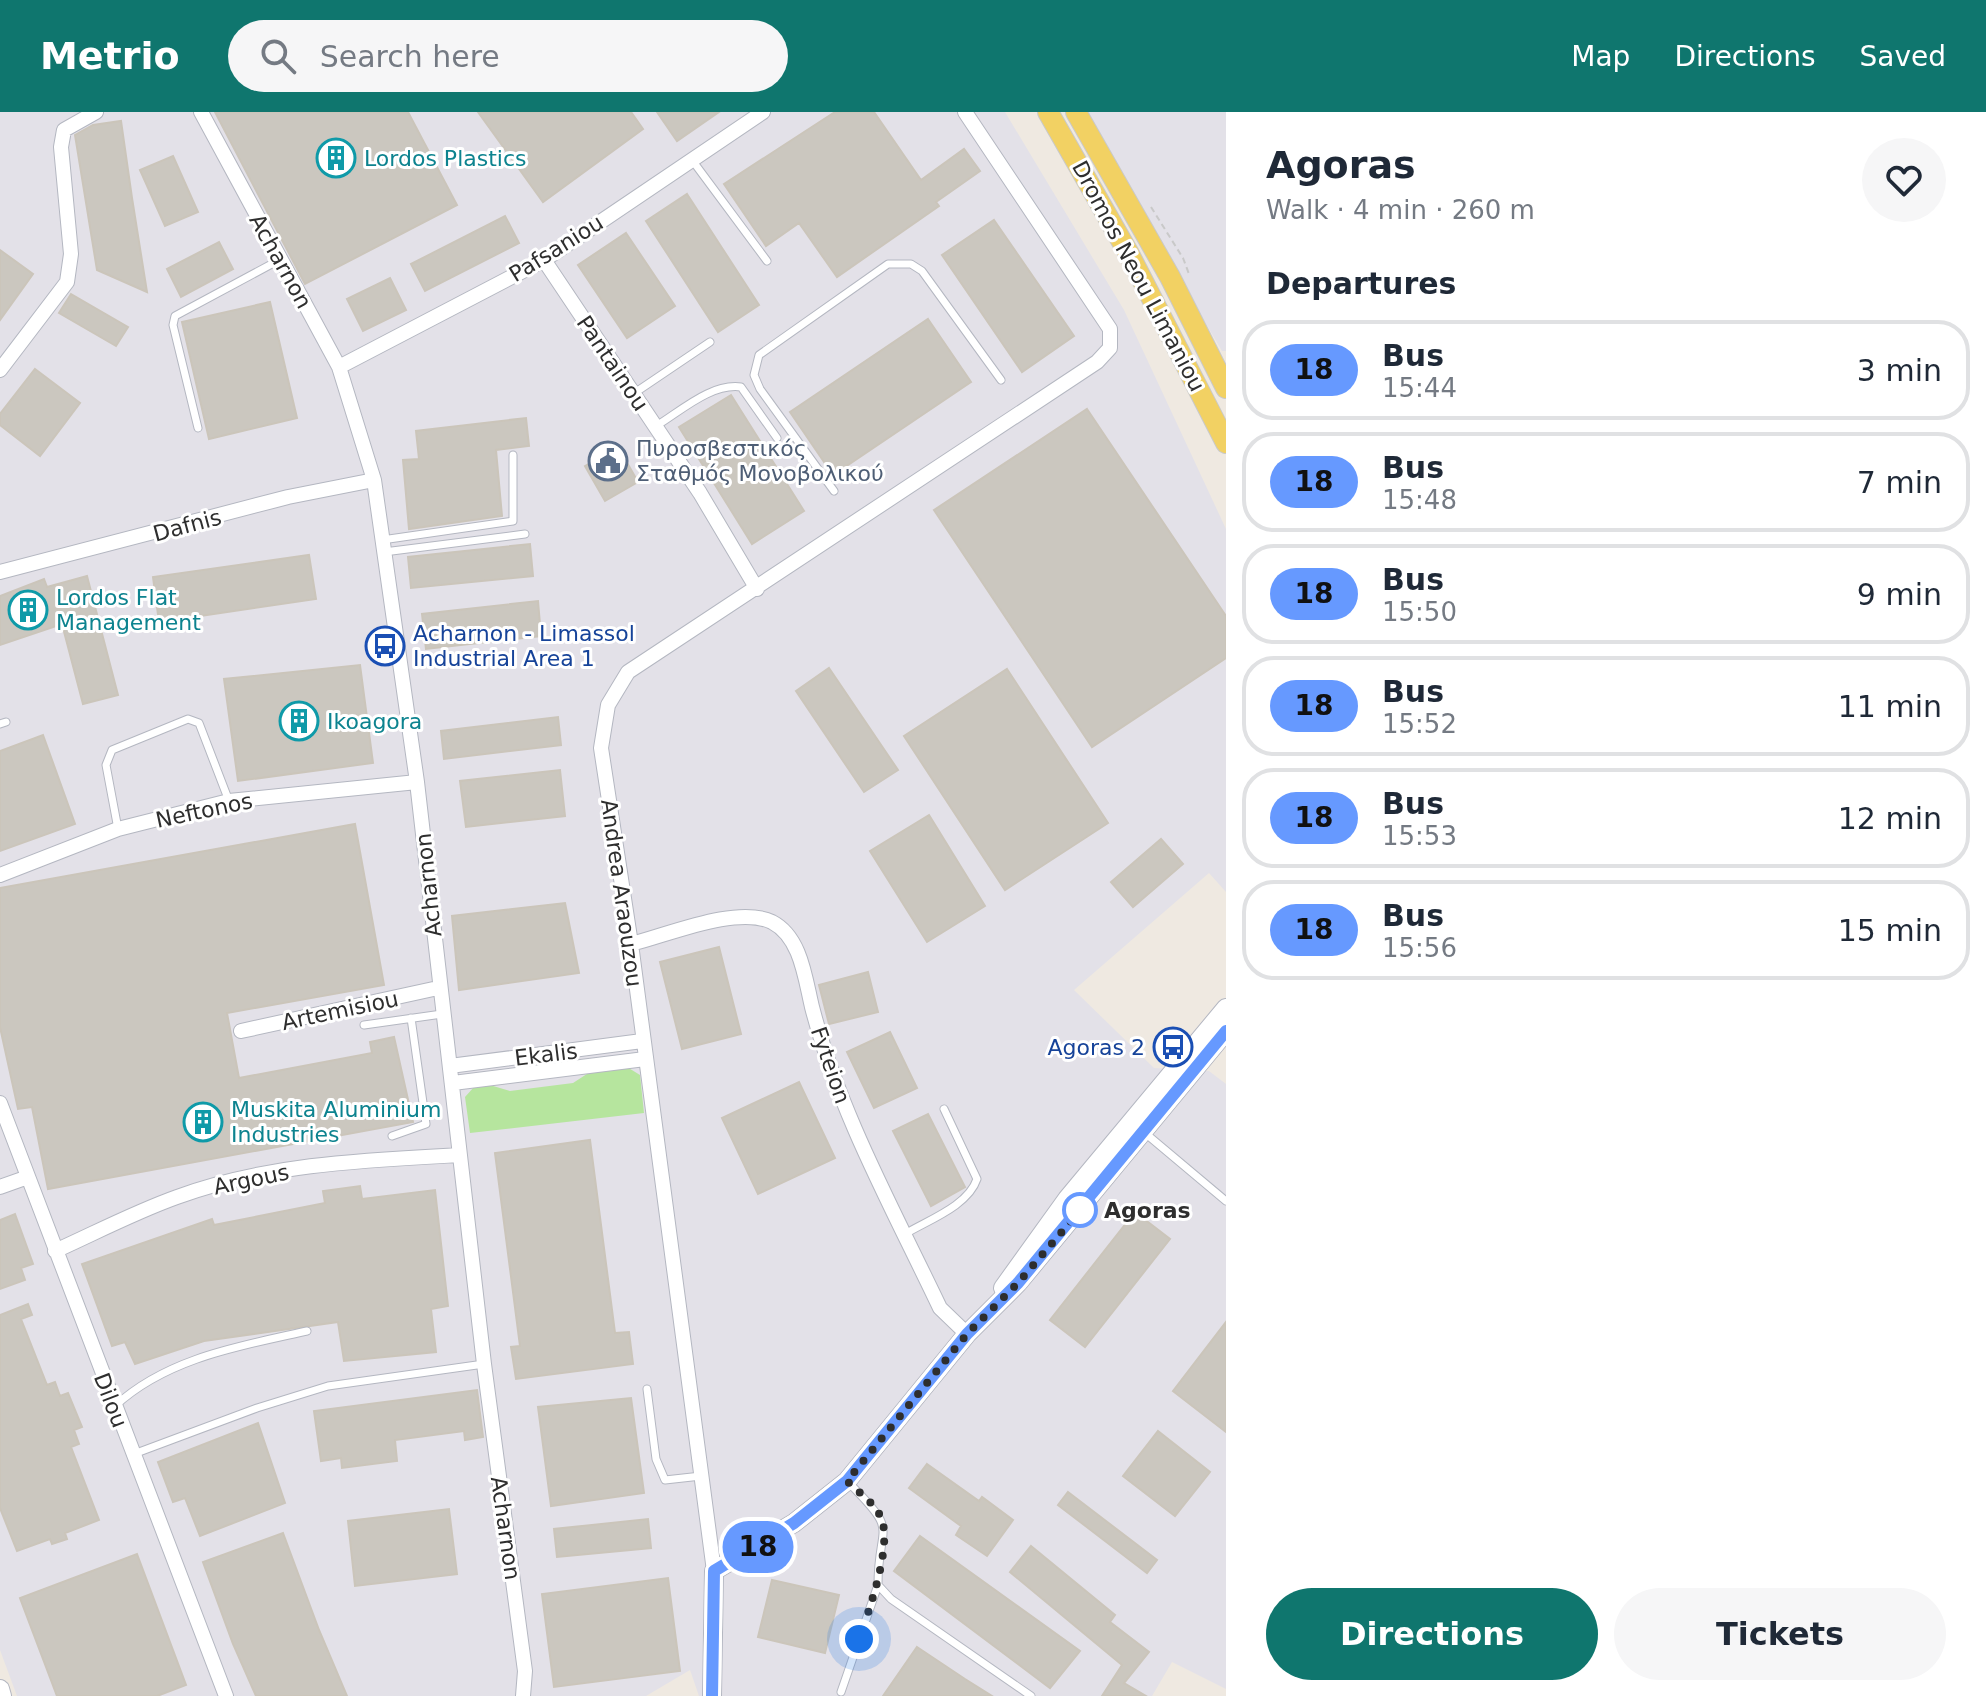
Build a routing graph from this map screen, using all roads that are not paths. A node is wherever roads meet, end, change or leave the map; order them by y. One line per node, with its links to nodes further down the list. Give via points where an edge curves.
1 (201, 112): 8 (street, Acharnon)
2 (763, 112): 7 (street, Pafsaniou)
3 (965, 112): 27 (street, Andrea Araouzou, via 1110,329 1110,348 1097,362)
4 (1048, 112): 20 (main road, Dromos Neou Limaniou, via 1115,228)
5 (1076, 112): 15 (main road, Dromos Neou Limaniou)
6 (90, 113): 13 (street, via 64,130 61,147 71,254 67,282)
7 (692, 160): 9 (street, Pafsaniou); 10 (lane)
8 (281, 259): 12 (street, Acharnon); 18 (lane, via 175,316)
9 (544, 260): 12 (street, Pafsaniou); 16 (street, Pantainou)
10 (767, 261)
11 (710, 342): 16 (lane)
12 (339, 367): 22 (street, Acharnon)
13 (0, 370)
14 (1001, 380): 23 (lane, via 922,271 911,264 888,264 759,355 754,364 760,389)
15 (1226, 388)
16 (633, 394): 17 (street, Pantainou)
17 (655, 426): 19 (lane, via 712,392 734,386 741,387); 27 (street, Pantainou)
18 (198, 428)
19 (777, 438)
20 (1226, 443)
21 (513, 455): 25 (lane, via 513,521)
22 (374, 480): 25 (street, Acharnon); 26 (street, Dafnis, via 288,497)
23 (834, 491)
24 (525, 534): 25 (lane)
25 (383, 546): 28 (street, Acharnon)
26 (0, 572)
27 (757, 589): 32 (street, Andrea Araouzou, via 628,672 608,705 601,748)
28 (417, 782): 29 (street, Neftonos); 33 (street, Acharnon)
29 (229, 801): 30 (street, Neftonos); 30 (lane, via 199,723 188,719 112,750 106,765)
30 (118, 829): 31 (street, Neftonos)
31 (0, 875)
32 (631, 944): 40 (street, Andrea Araouzou); 52 (street, Fyteion, via 754,915 789,936 843,1103)
33 (438, 988): 35 (street, Acharnon); 38 (street, Artemisiou)
34 (1226, 1008): 54 (main road, via 1067,1199 1015,1266)
35 (442, 1014): 36 (lane); 42 (street, Acharnon)
36 (411, 1018): 37 (lane); 47 (lane, via 426,1124)
37 (364, 1025)
38 (241, 1031)
39 (1226, 1031): 46 (main road)
40 (642, 1041): 41 (street, Andrea Araouzou); 42 (street, Ekalis)
41 (645, 1059): 43 (street); 61 (street, Andrea Araouzou)
42 (450, 1066): 43 (street, Acharnon)
43 (453, 1083): 48 (street, Acharnon)
44 (0, 1103): 49 (street, Dilou)
45 (944, 1109): 52 (lane, via 977,1179 974,1190)
46 (1143, 1132): 51 (lane); 54 (main road, via 1018,1283)
47 (392, 1136)
48 (460, 1155): 53 (street, Argous, via 330,1164 251,1178 178,1196); 57 (street, Acharnon)
49 (28, 1177): 50 (street); 53 (street, Dilou)
50 (0, 1187)
51 (1226, 1201)
52 (905, 1234): 56 (street, Fyteion, via 940,1308)
53 (55, 1251): 59 (street, Dilou)
54 (991, 1308): 56 (main road)
55 (307, 1331): 59 (lane, via 224,1349 175,1367 135,1387)
56 (967, 1334): 62 (main road)
57 (484, 1364): 60 (lane, via 328,1386); 69 (street, Acharnon, via 525,1671)
58 (647, 1389): 61 (lane, via 656,1459 665,1480)
59 (113, 1407): 60 (street, Dilou)
60 (131, 1455): 68 (street, Dilou)
61 (701, 1476): 63 (street, Andrea Araouzou)
62 (847, 1481): 63 (main road, via 794,1523); 64 (lane, via 880,1514 884,1526)
63 (714, 1571): 70 (main road, Andrea Araouzou)
64 (878, 1585): 66 (lane); 71 (lane)
65 (0, 1689): 67 (main road)
66 (841, 1692)
67 (2, 1696)
68 (226, 1696)
69 (523, 1696)
70 (712, 1696)
71 (1031, 1696)

